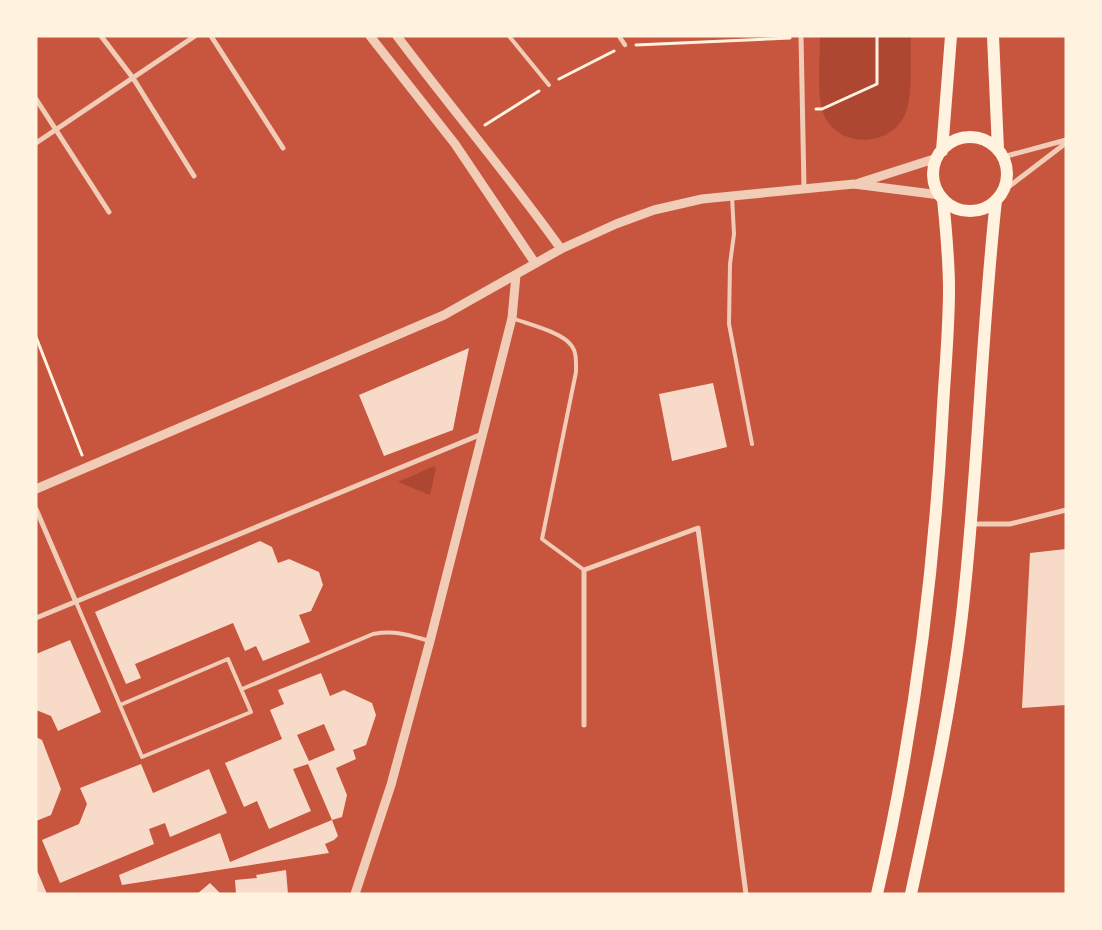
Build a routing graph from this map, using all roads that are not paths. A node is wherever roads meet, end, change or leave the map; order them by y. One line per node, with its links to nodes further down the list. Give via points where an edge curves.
1 (101, 36): 12 (street)
2 (195, 36): 12 (street)
3 (211, 36): 18 (street)
4 (370, 36): 29 (street, via 454,144)
5 (397, 36): 28 (street)
6 (509, 36): 13 (lane)
7 (620, 36): 11 (street)
8 (951, 36): 20 (main road)
9 (993, 36): 19 (main road)
10 (801, 37): 23 (street)
11 (624, 45)
12 (133, 78): 15 (street); 21 (street)
13 (549, 85)
14 (36, 99): 15 (street)
15 (56, 130): 17 (street); 27 (street)
16 (1066, 142): 19 (street); 25 (street)
17 (36, 143)
18 (282, 148)
19 (1001, 153): 20 (main road, via 989,142 964,138 952,142); 25 (main road, via 1007,174)
20 (940, 154): 22 (street); 26 (main road, via 934,167 934,177)
21 (194, 176)
22 (854, 184): 23 (street); 26 (street)
23 (804, 188): 24 (street)
24 (732, 196): 28 (street, via 654,210); 33 (lane, via 734,234 729,324)
25 (1000, 196): 26 (main road, via 987,207 976,210 952,206); 37 (main road, via 987,289)
26 (942, 197): 47 (main road, via 949,291 937,509 914,707)
27 (109, 212)
28 (561, 249): 29 (street)
29 (535, 263): 30 (street)
30 (516, 275): 31 (street); 34 (street, via 444,314)
31 (512, 318): 32 (street); 38 (lane, via 563,337 572,345 575,355 576,372 542,540)
32 (483, 433): 39 (street); 41 (street)
33 (752, 444)
34 (36, 489)
35 (36, 509): 39 (street)
36 (1066, 510): 37 (street, via 1010,524)
37 (971, 524): 48 (main road, via 948,716)
38 (584, 570): 44 (street); 46 (street, via 698,528)
39 (76, 602): 40 (street); 43 (lane)
40 (36, 618)
41 (430, 641): 42 (lane, via 389,631 373,634); 45 (street)
42 (242, 690): 43 (lane, via 228,659); 43 (lane, via 251,712 142,757)
43 (120, 704)
44 (584, 725)
45 (356, 894)
46 (746, 894)
47 (877, 894)
48 (911, 894)

